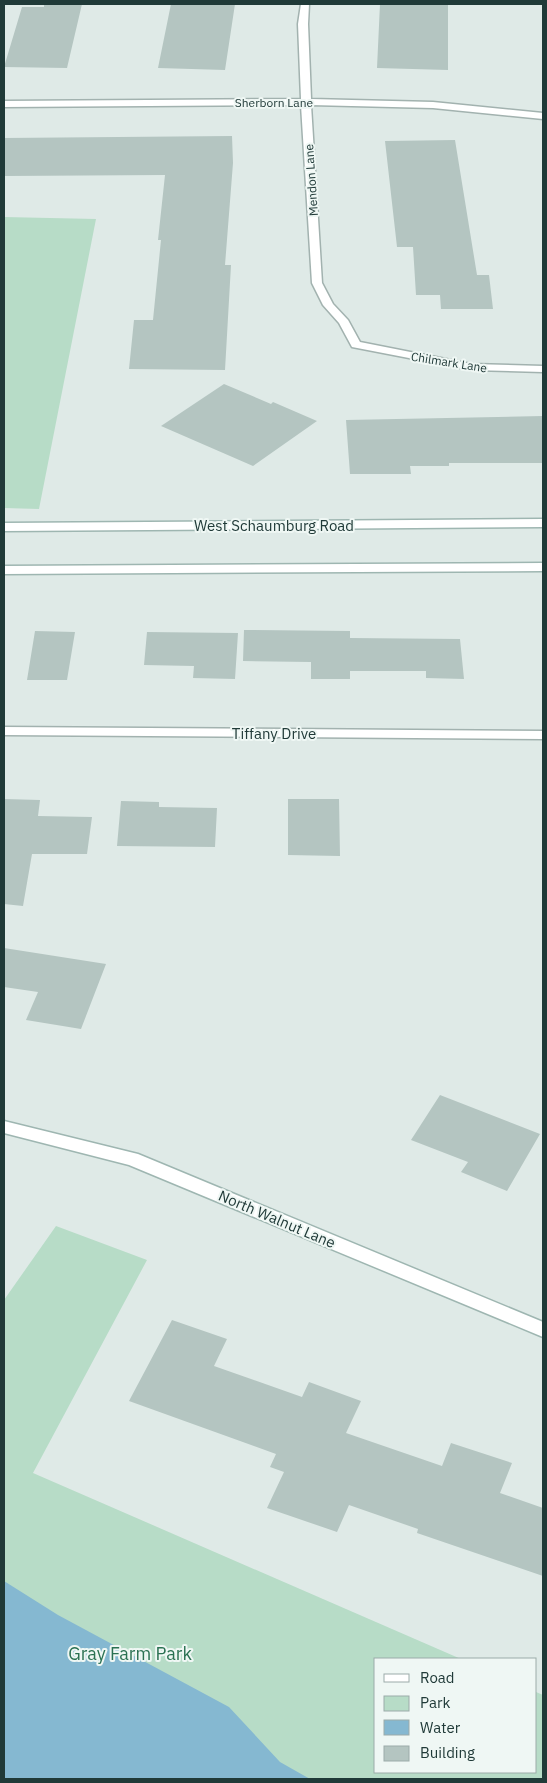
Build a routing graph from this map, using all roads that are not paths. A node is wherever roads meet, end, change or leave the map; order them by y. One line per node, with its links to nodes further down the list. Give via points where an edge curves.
1 (305, 4): 2 (street, Mendon Lane)
2 (306, 102): 3 (street, Sherborn Lane); 4 (street, Sherborn Lane, via 459,106); 5 (street, Mendon Lane, via 317,283)
3 (4, 104)
4 (543, 116)
5 (356, 345): 6 (street, Chilmark Lane, via 471,367)
6 (543, 369)
7 (543, 523): 8 (street, West Schaumburg Road)
8 (4, 527)
9 (543, 567): 10 (street)
10 (4, 570)
11 (4, 732): 12 (street, Tiffany Drive)
12 (543, 735)
13 (4, 1127): 14 (street, North Walnut Lane, via 132,1159)
14 (543, 1330)

